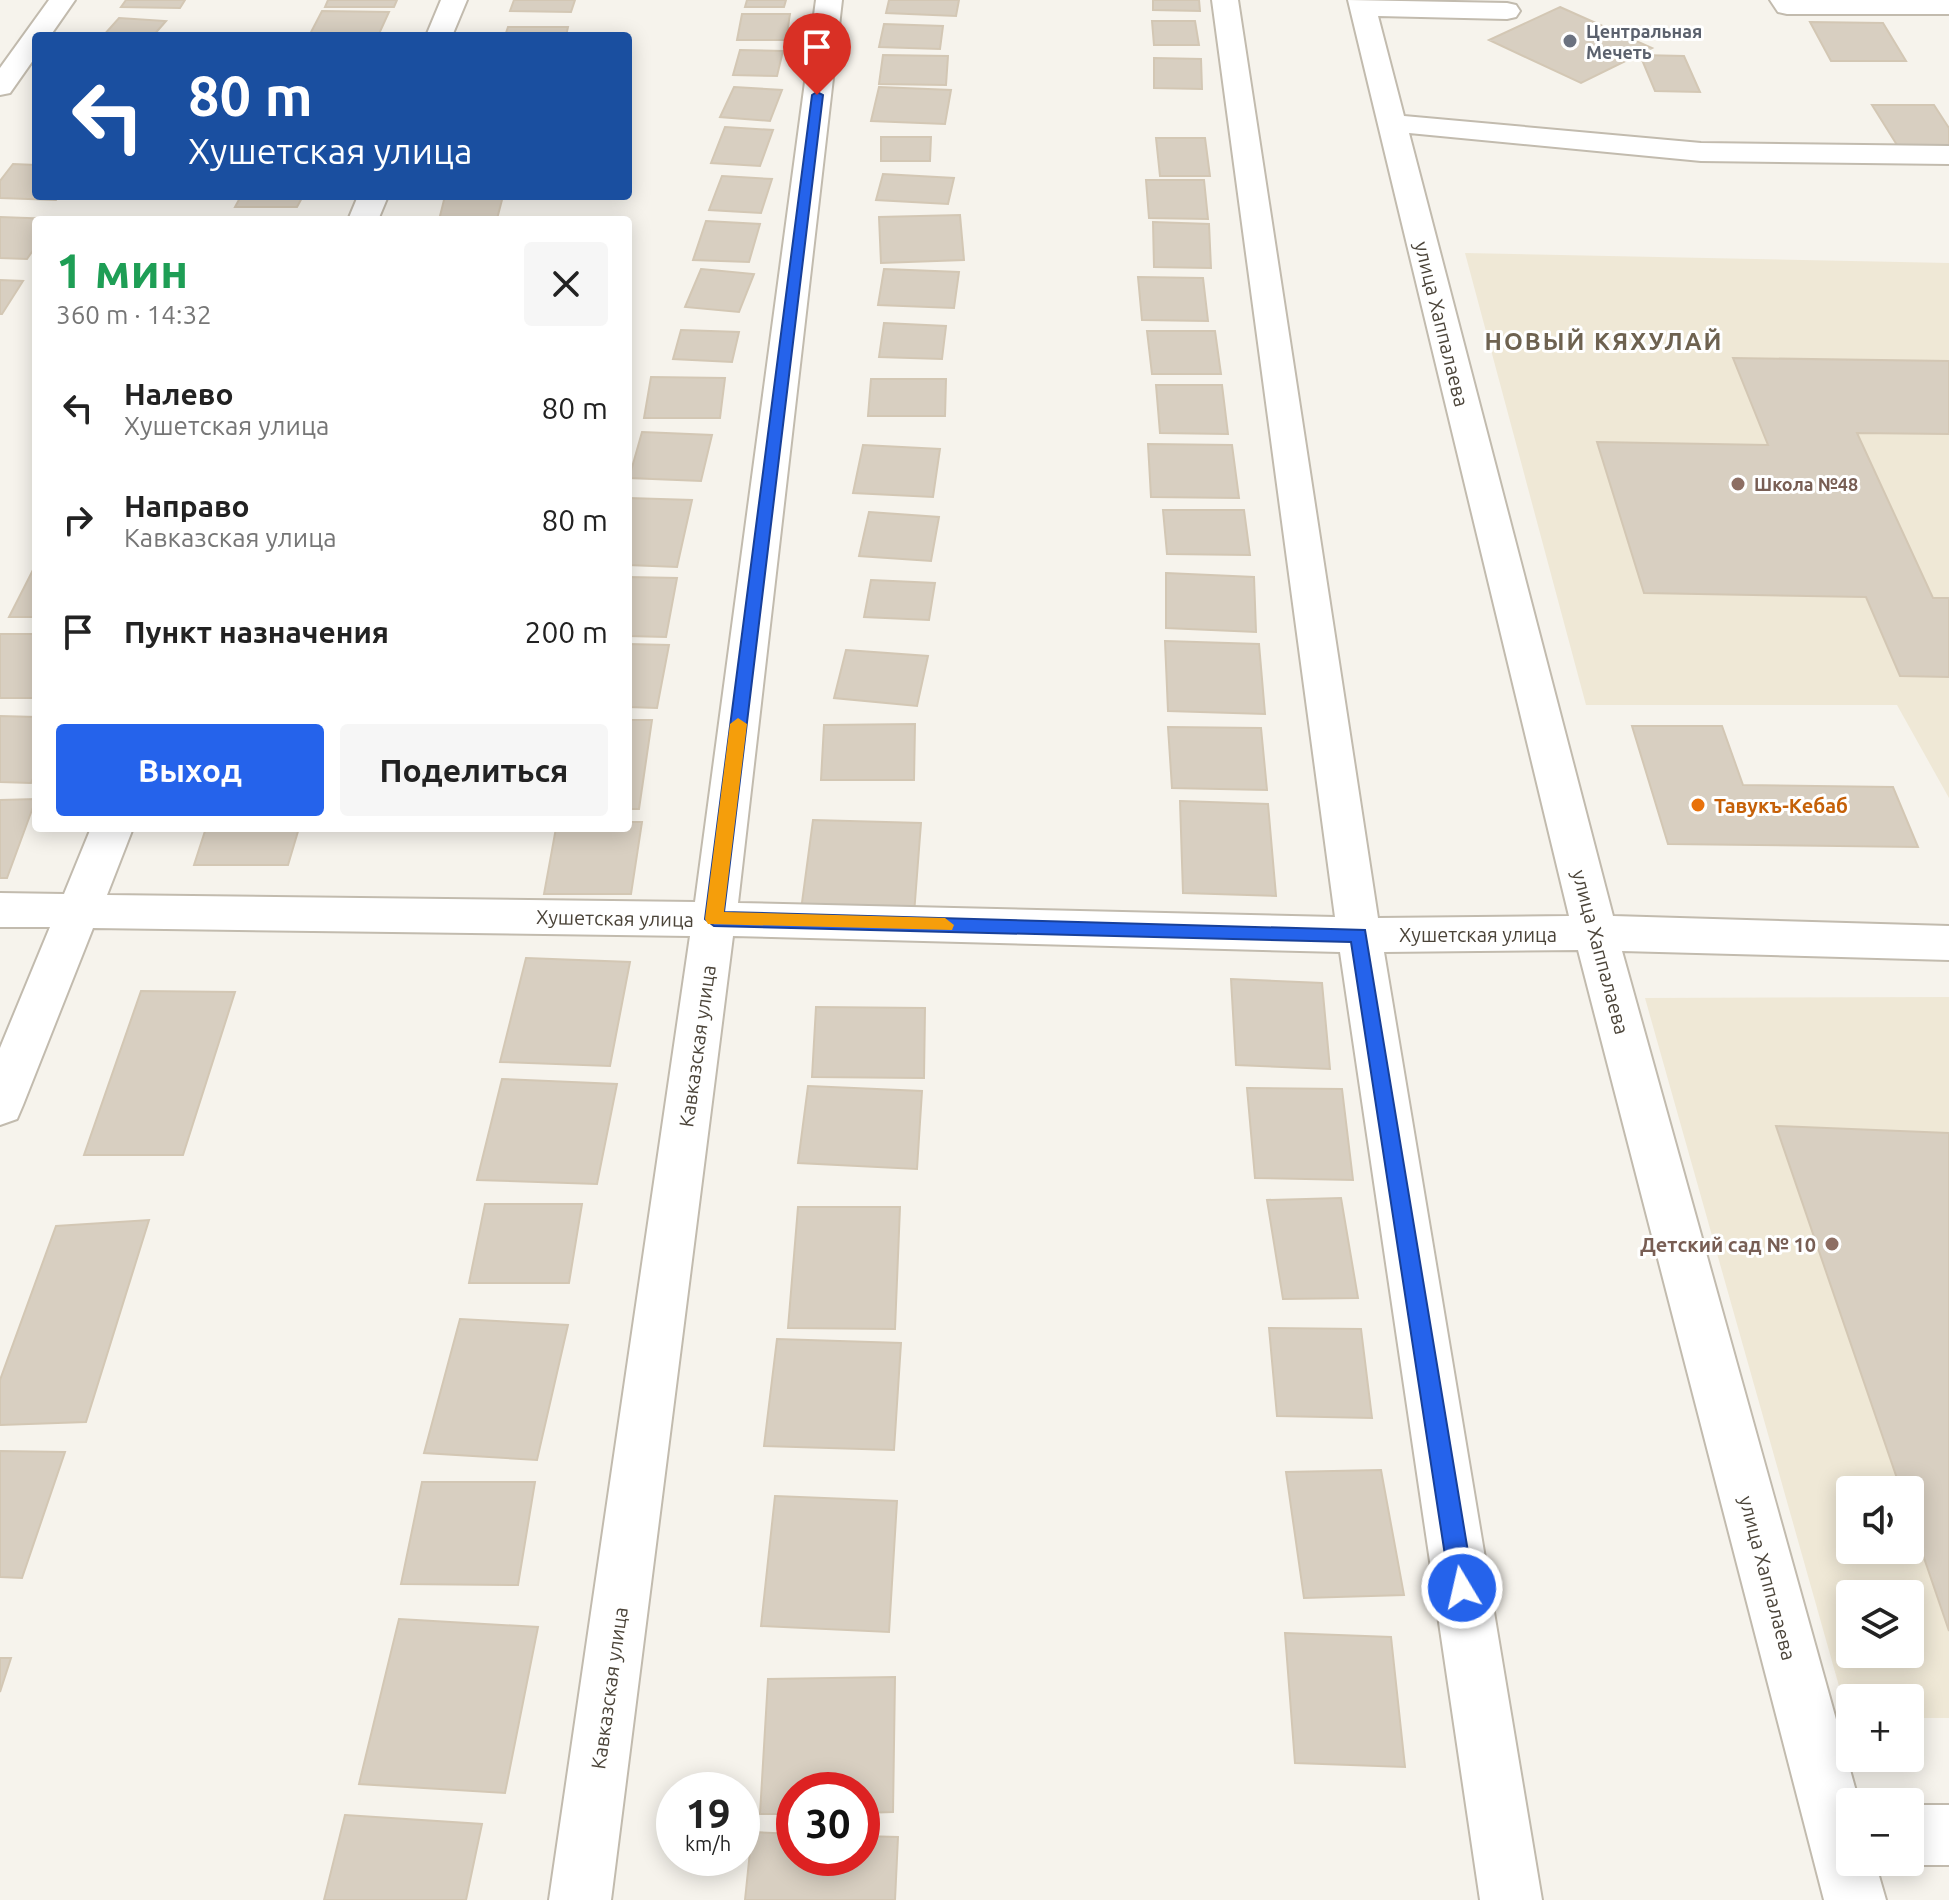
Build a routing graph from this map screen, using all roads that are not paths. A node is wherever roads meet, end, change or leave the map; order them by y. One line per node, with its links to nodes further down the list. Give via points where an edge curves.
1 (62, 0): 9 (street)
2 (454, 0): 10 (street)
3 (829, 0): 18 (street, Кавказская улица)
4 (1225, 0): 20 (street)
5 (1785, 3): 7 (street)
6 (1362, 4): 8 (street); 13 (street, улица Хаппалаева)
7 (1949, 6)
8 (1507, 11)
9 (39, 32)
10 (441, 32)
11 (32, 42): 12 (street)
12 (0, 87)
13 (1391, 123): 14 (street, via 1701,152); 19 (street, улица Хаппалаева)
14 (1949, 155)
15 (110, 832): 17 (street)
16 (0, 910): 17 (street, Хушетская улица)
17 (78, 911): 18 (street, Хушетская улица); 22 (street)
18 (714, 919): 20 (street, Хушетская улица); 27 (street, Кавказская улица)
19 (1595, 933): 20 (street, Хушетская улица); 21 (street, Хушетская улица); 23 (street, улица Хаппалаева)
20 (1359, 935): 28 (street)
21 (1949, 943)
22 (0, 1105)
23 (1836, 1810)
24 (1924, 1835): 25 (street)
25 (1949, 1835)
26 (1851, 1876): 29 (street, улица Хаппалаева)
27 (580, 1900)
28 (1511, 1900)
29 (1855, 1900)

